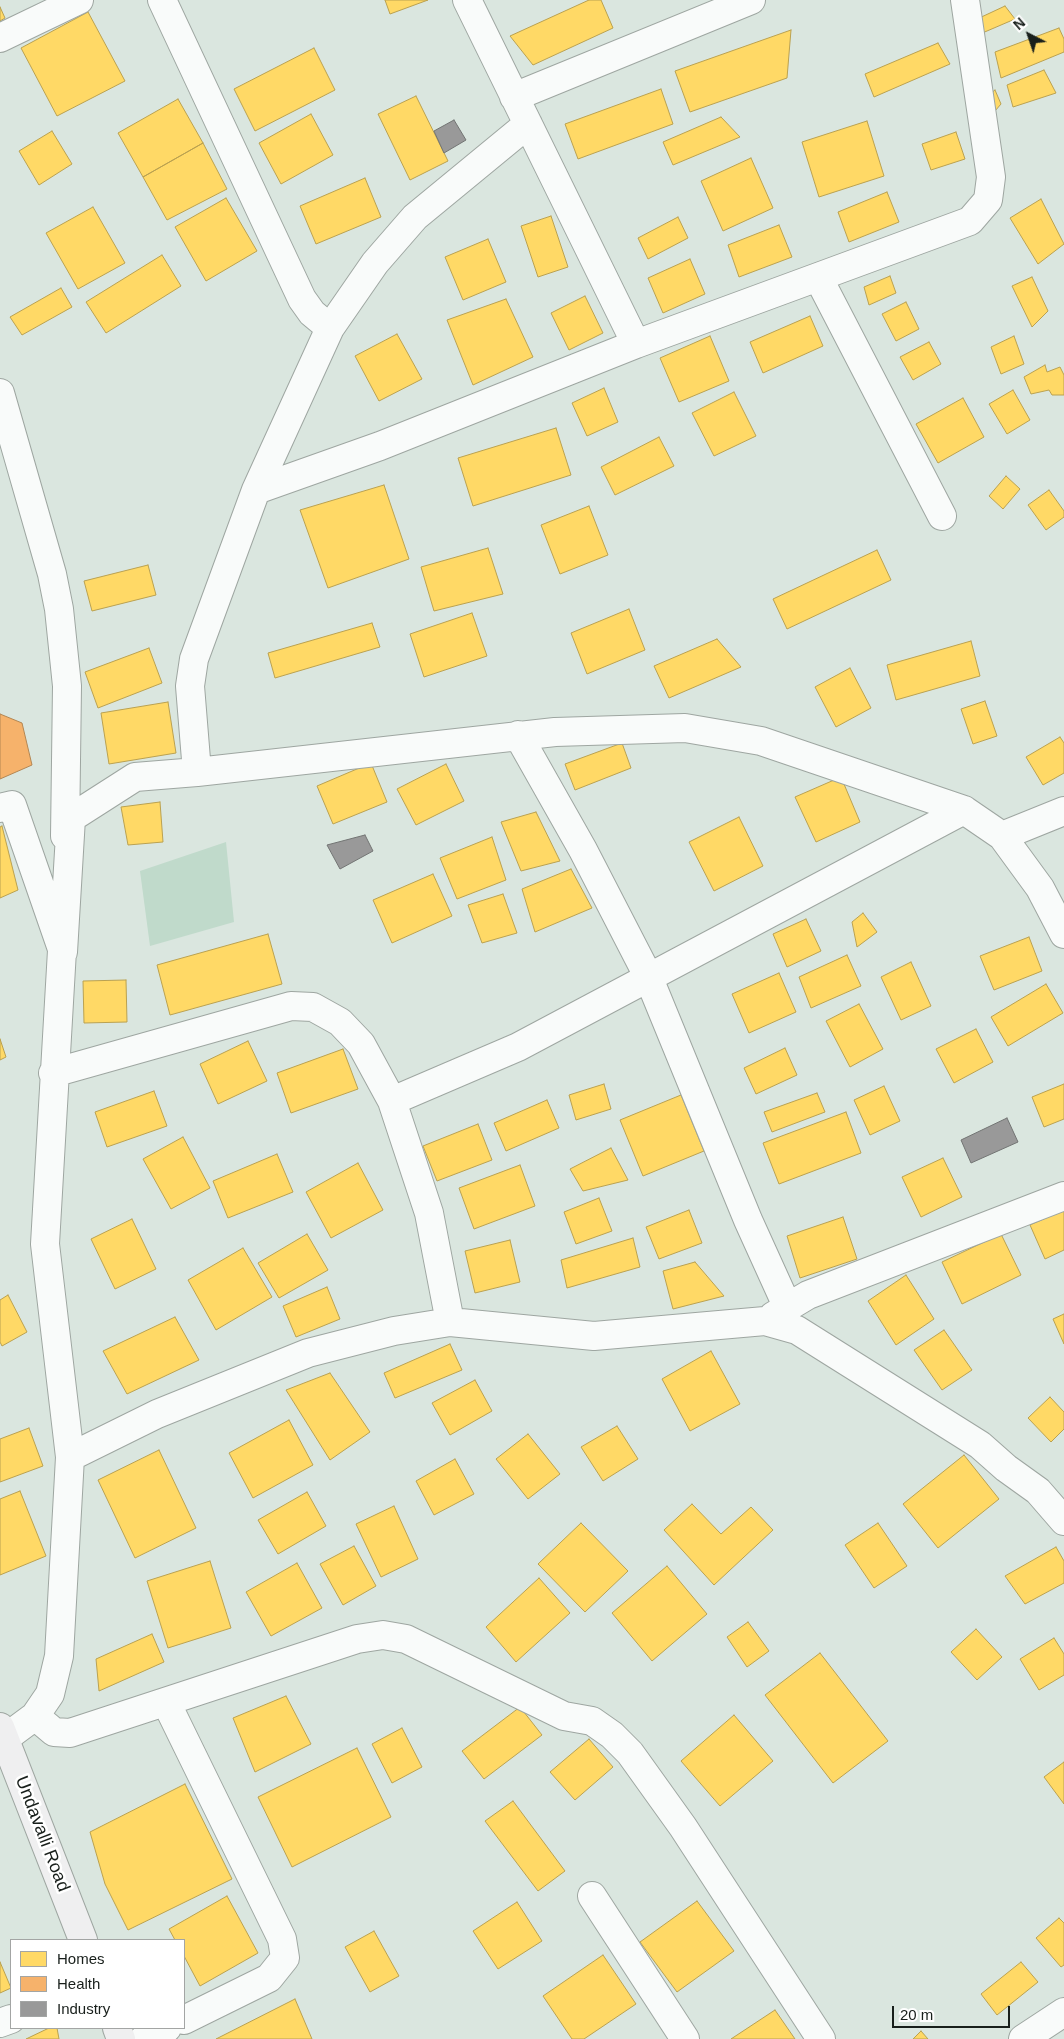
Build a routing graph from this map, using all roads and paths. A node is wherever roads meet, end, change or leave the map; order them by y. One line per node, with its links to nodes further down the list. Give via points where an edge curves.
1 (79, 0): 6 (street)
2 (162, 0): 10 (street, via 302,299 312,313)
3 (467, 0): 7 (street)
4 (751, 0): 7 (street)
5 (965, 0): 9 (street, via 991,177 988,200 970,222)
6 (0, 38)
7 (514, 97): 8 (street)
8 (528, 124): 10 (street, via 415,217 375,263); 11 (street)
9 (818, 277): 11 (street); 14 (street)
10 (330, 328): 13 (street)
11 (636, 344): 13 (street, via 380,446)
12 (0, 393): 22 (street, via 59,609 68,728)
13 (256, 490): 16 (street, via 194,659 190,686)
14 (942, 516)
15 (518, 735): 16 (street); 18 (street, via 685,728 760,740); 23 (street, via 583,850)
16 (197, 772): 22 (street, via 135,777 71,818)
17 (6, 807): 22 (street)
18 (964, 810): 20 (street); 23 (street)
19 (1064, 812): 20 (street)
20 (1002, 836): 21 (street, via 1040,888)
21 (1064, 934)
22 (62, 952): 24 (street)
23 (648, 976): 25 (street, via 518,1047); 27 (street, via 748,1220)
24 (53, 1073): 25 (street, via 291,1006 313,1007 340,1022 361,1044); 29 (street, via 45,1244)
25 (392, 1101): 28 (street, via 429,1213)
26 (1064, 1196): 27 (street, via 808,1295)
27 (776, 1313): 28 (street, via 594,1336); 30 (street, via 797,1330 980,1445 1038,1491)
28 (450, 1322): 29 (street, via 394,1331 308,1352 157,1414)
29 (70, 1457): 32 (street, via 59,1656 50,1694)
30 (1064, 1521)
31 (166, 1702): 32 (street, via 70,1734 54,1732); 37 (street, via 282,1939 285,1958 269,1978); 41 (street, via 357,1639 383,1635 406,1639 564,1716 592,1721 612,1735 630,1754 683,1827)
32 (35, 1716): 33 (street)
33 (2, 1733): 35 (main road, Undavalli Road)
34 (592, 1896): 40 (street)
35 (83, 1939)
36 (1064, 2012): 42 (street)
37 (185, 2020)
38 (165, 2029): 39 (street)
39 (144, 2039)
40 (685, 2039)
41 (821, 2039)
42 (1023, 2039)

